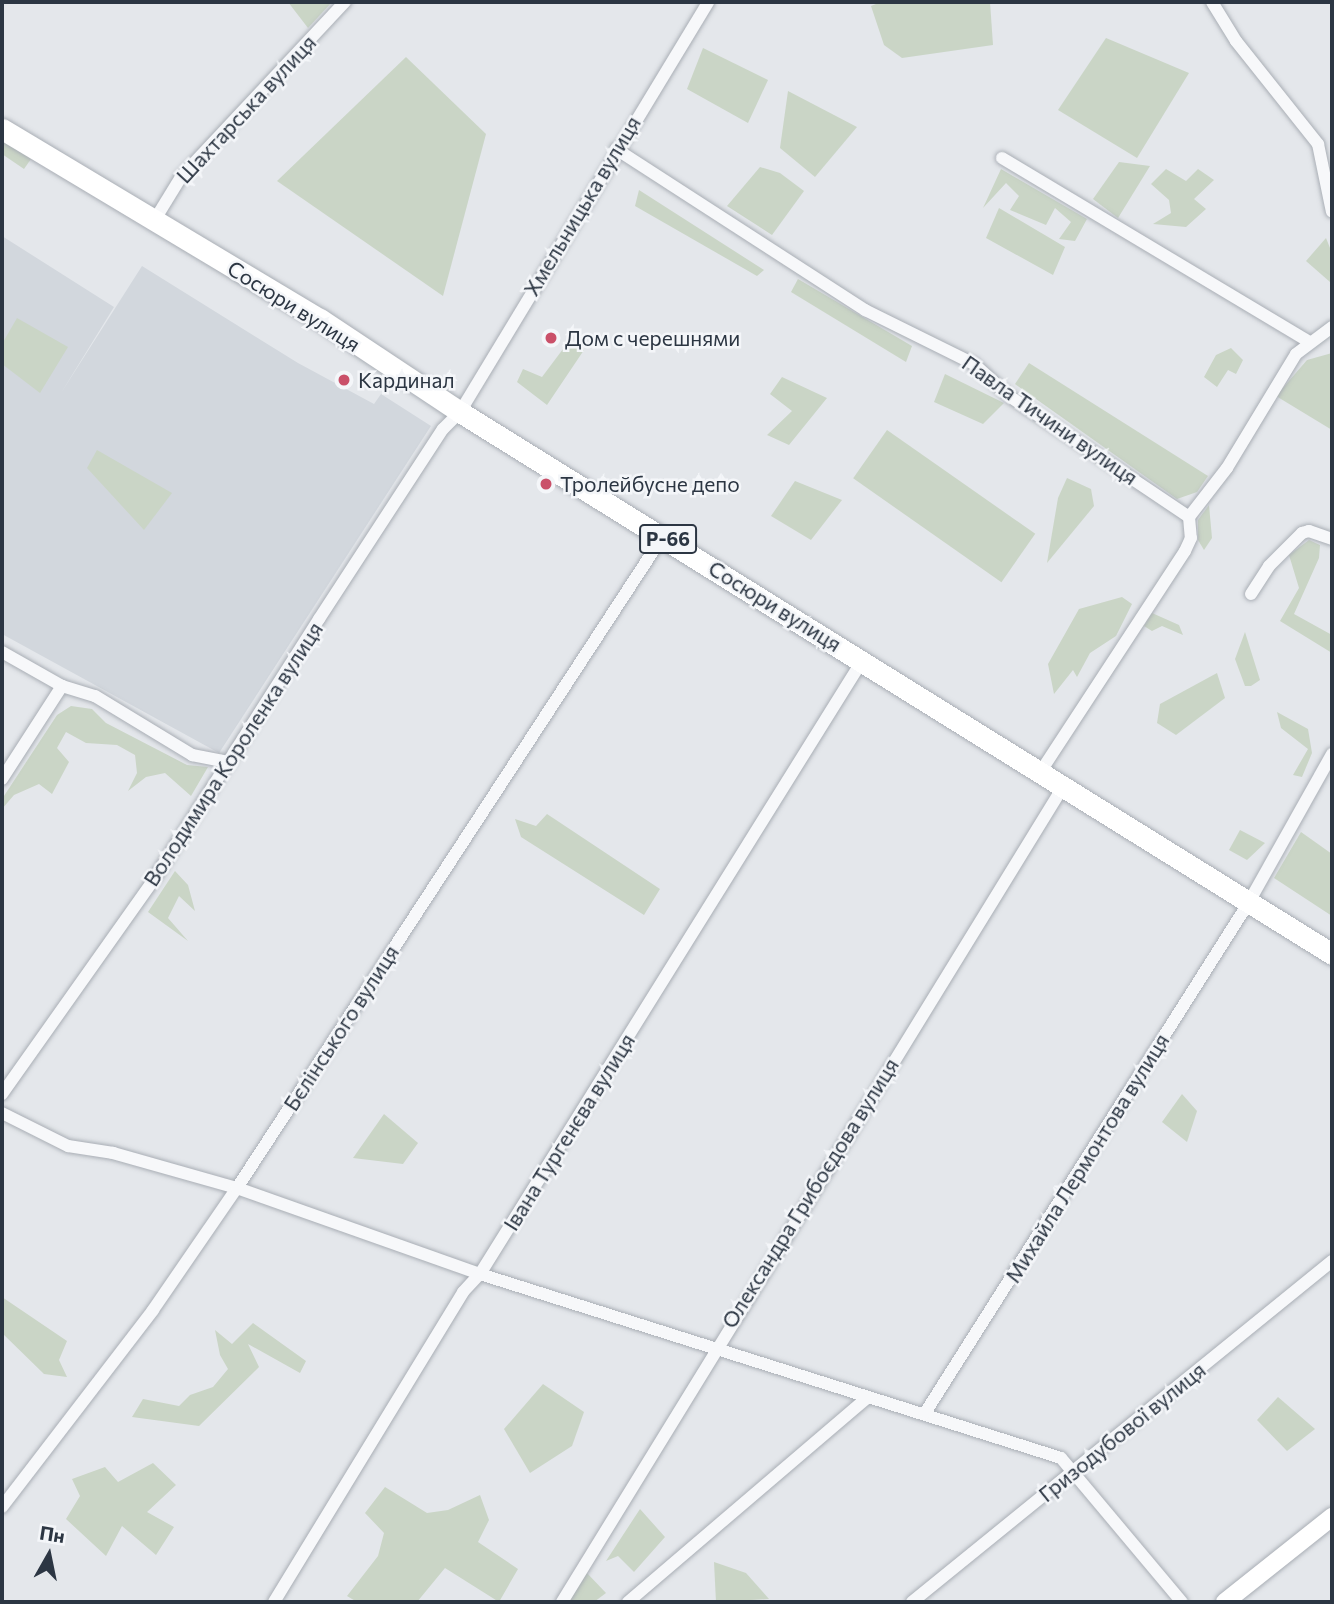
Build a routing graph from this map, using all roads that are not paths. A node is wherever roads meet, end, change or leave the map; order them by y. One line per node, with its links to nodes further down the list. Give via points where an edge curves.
1 (345, 2): 8 (street, Шахтарська вулиця, via 181,177)
2 (708, 2): 5 (street, Хмельницька вулиця)
3 (1212, 2): 7 (street, via 1236,41 1318,144)
4 (2, 129): 8 (main road, Сосюри вулиця / Р-66)
5 (616, 149): 11 (street, Хмельницька вулиця); 12 (street, Павла Тичини вулиця, via 865,310 974,363 1009,396)
6 (1002, 158): 10 (street)
7 (1332, 212)
8 (154, 221): 11 (main road, Сосюри вулиця / Р-66, via 320,319)
9 (1332, 327): 10 (street)
10 (1308, 341): 12 (street, via 1227,468)
11 (460, 412): 13 (main road, Сосюри вулиця / Р-66); 20 (street, Володимира Короленка вулиця, via 443,429)
12 (1189, 517): 21 (street, via 1191,538 1185,551)
13 (663, 536): 17 (main road, Сосюри вулиця / Р-66); 28 (street, Бєлінського вулиця)
14 (1332, 539): 15 (street, via 1302,533 1269,566)
15 (1251, 594)
16 (2, 652): 18 (street)
17 (862, 661): 21 (main road, Сосюри вулиця / Р-66); 30 (street, Івана Тургенєва вулиця)
18 (62, 686): 20 (street, via 95,696 192,755); 22 (street)
19 (1332, 754): 24 (street, Михайла Лермонтова вулиця)
20 (229, 762): 26 (street, Володимира Короленка вулиця, via 155,879)
21 (1040, 773): 23 (main road, Сосюри вулиця / Р-66)
22 (2, 779)
23 (1063, 787): 24 (main road, Сосюри вулиця / Р-66); 31 (street, Олександра Грибоєдова вулиця)
24 (1249, 902): 25 (main road, Сосюри вулиця / Р-66); 33 (street, Михайла Лермонтова вулиця)
25 (1332, 954)
26 (2, 1094)
27 (2, 1113): 28 (street, via 68,1146 113,1153)
28 (237, 1188): 30 (street); 35 (street, Бєлінського вулиця, via 153,1310)
29 (1332, 1261): 34 (street, Гризодубової вулиця)
30 (480, 1274): 31 (street); 37 (street, Івана Тургенєва вулиця, via 463,1292)
31 (713, 1350): 32 (street); 38 (street, Олександра Грибоєдова вулиця)
32 (867, 1398): 33 (street); 39 (street)
33 (925, 1413): 34 (street, via 1061,1458)
34 (1073, 1471): 40 (street, Гризодубової вулиця); 41 (street)
35 (2, 1507)
36 (1332, 1517): 42 (main road)
37 (274, 1602)
38 (562, 1602)
39 (628, 1602)
40 (912, 1602)
41 (1182, 1602)
42 (1225, 1602)

